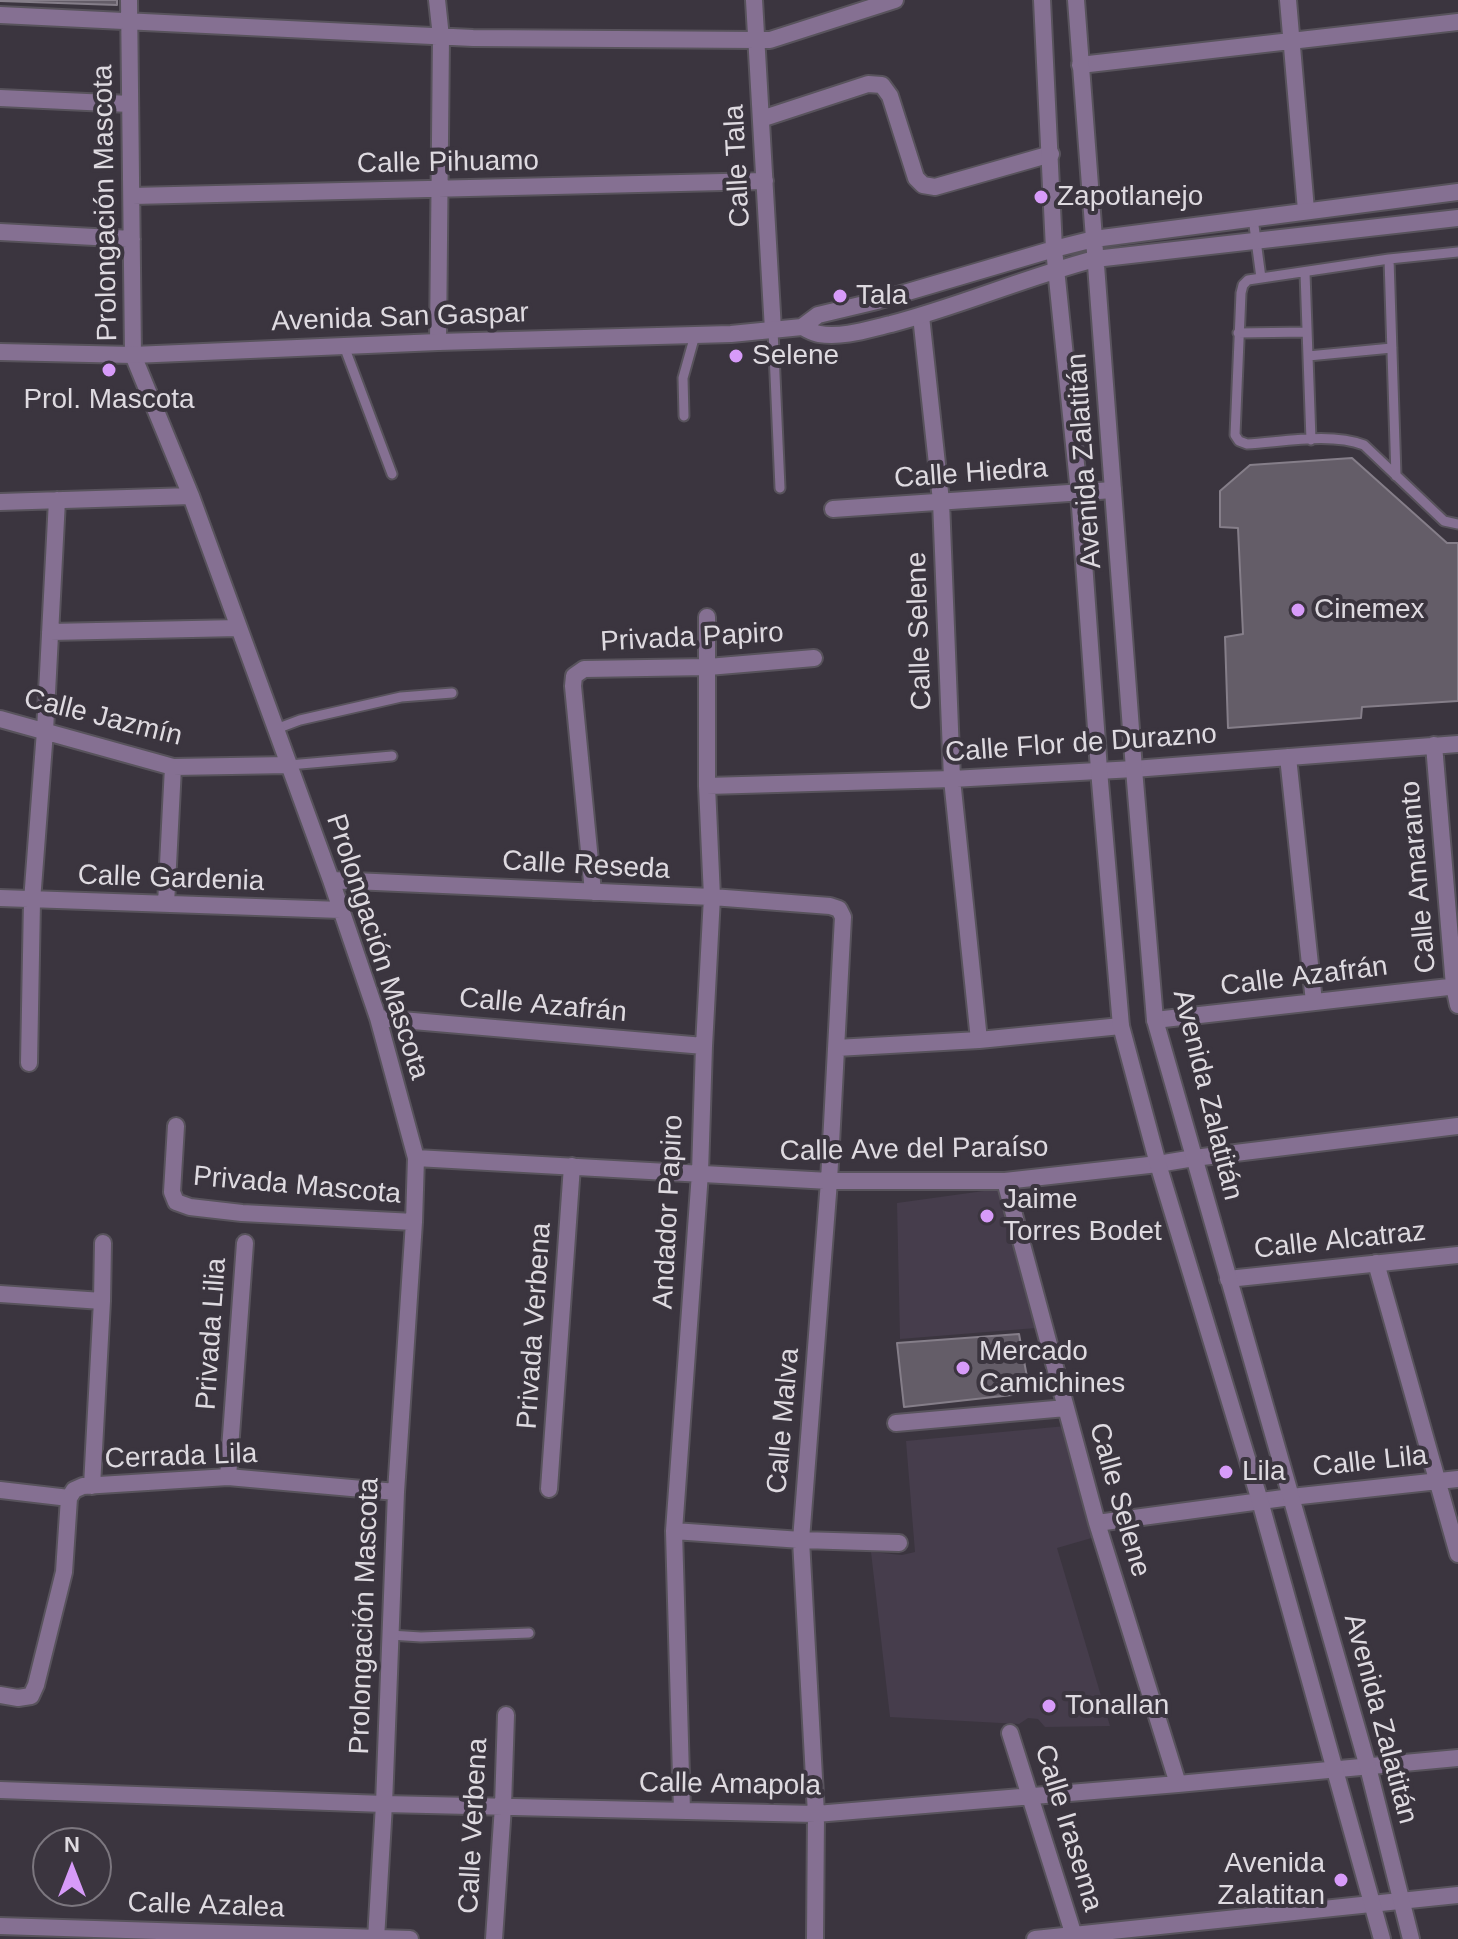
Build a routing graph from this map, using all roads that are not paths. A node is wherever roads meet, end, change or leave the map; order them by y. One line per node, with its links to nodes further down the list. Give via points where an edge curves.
1 (129, 0): 9 (street, Prolongación Mascota)
2 (437, 0): 11 (street)
3 (754, 0): 12 (street, Calle Tala)
4 (895, 0): 12 (street)
5 (1042, 0): 18 (street, Avenida Zalatitán)
6 (1076, 0): 14 (street, Avenida Zalatitán)
7 (1288, 0): 13 (street)
8 (0, 15): 9 (street)
9 (130, 22): 11 (street); 16 (street, Prolongación Mascota)
10 (1458, 22): 13 (street)
11 (441, 37): 12 (street); 20 (street)
12 (757, 40): 17 (street, Calle Tala)
13 (1290, 41): 14 (street); 23 (street)
14 (1080, 65): 28 (street, Avenida Zalatitán)
15 (0, 98): 16 (street)
16 (130, 104): 22 (street, Prolongación Mascota)
17 (761, 119): 18 (street, via 868,84 882,85 923,185 935,187); 19 (street, Calle Tala)
18 (1051, 154): 30 (street, Avenida Zalatitán)
19 (765, 181): 20 (street, Calle Pihuamo); 39 (street, Calle Tala)
20 (440, 189): 22 (street, Calle Pihuamo); 43 (street)
21 (1458, 192): 23 (street, Avenida San Gaspar)
22 (132, 196): 27 (street, Prolongación Mascota)
23 (1306, 210): 24 (street, Avenida San Gaspar)
24 (1253, 218): 28 (street, Avenida San Gaspar); 29 (lane)
25 (1458, 218): 29 (street, Avenida San Gaspar)
26 (0, 232): 27 (street)
27 (132, 239): 47 (street, Prolongación Mascota)
28 (1094, 239): 30 (street, Avenida San Gaspar); 32 (street, Avenida Zalatitán)
29 (1256, 241): 32 (street, Avenida San Gaspar); 36 (lane)
30 (1054, 249): 34 (street, Avenida Zalatitán); 38 (street, Avenida San Gaspar, via 818,315)
31 (1458, 252): 33 (lane)
32 (1095, 259): 34 (street, Avenida San Gaspar); 54 (street, Avenida Zalatitán)
33 (1389, 259): 35 (lane); 45 (lane)
34 (1056, 269): 37 (street, Avenida San Gaspar); 55 (street, Avenida Zalatitán)
35 (1305, 273): 36 (lane); 40 (lane)
36 (1261, 278): 41 (lane, via 1243,285)
37 (921, 316): 38 (street, Avenida San Gaspar, via 846,334 818,334); 58 (street, Calle Selene)
38 (802, 327): 39 (street, Avenida San Gaspar)
39 (773, 330): 42 (street, Avenida San Gaspar); 53 (lane)
40 (1307, 332): 41 (lane); 48 (lane)
41 (1238, 333): 50 (lane, via 1239,441)
42 (695, 335): 43 (street, Avenida San Gaspar); 49 (lane, via 683,378)
43 (438, 342): 44 (street, Avenida San Gaspar)
44 (344, 346): 47 (street, Avenida San Gaspar); 51 (lane)
45 (1392, 348): 48 (lane); 52 (lane)
46 (0, 352): 47 (street, Avenida San Gaspar)
47 (133, 355): 56 (street, Prolongación Mascota)
48 (1308, 356): 50 (lane)
49 (684, 416)
50 (1311, 440): 52 (lane, via 1364,445)
51 (392, 474)
52 (1396, 476): 61 (lane, via 1444,521)
53 (780, 488)
54 (1113, 490): 55 (street, Calle Hiedra); 77 (street, Avenida Zalatitán)
55 (1079, 493): 58 (street, Calle Hiedra); 78 (street, Avenida Zalatitán)
56 (191, 496): 57 (street); 63 (street, Prolongación Mascota)
57 (57, 500): 59 (street); 64 (street)
58 (941, 501): 60 (street, Calle Hiedra); 79 (street, Calle Selene)
59 (0, 502)
60 (833, 509)
61 (1458, 524)
62 (707, 617): 66 (street, Andador Papiro)
63 (239, 628): 64 (street); 69 (street, Prolongación Mascota)
64 (50, 632): 70 (street)
65 (814, 658): 66 (street, Privada Papiro)
66 (708, 667): 80 (street, Andador Papiro); 82 (street, Privada Papiro, via 584,669 574,676)
67 (452, 693): 69 (lane, via 401,697)
68 (0, 719): 70 (street, Calle Jazmín)
69 (276, 729): 75 (street, Prolongación Mascota)
70 (45, 731): 76 (street, Calle Jazmín); 85 (street)
71 (1458, 744): 72 (street, Calle Flor de Durazno)
72 (1434, 745): 74 (street, Calle Flor de Durazno); 89 (street, Calle Amaranto)
73 (392, 756): 75 (lane)
74 (1288, 757): 77 (street, Calle Flor de Durazno); 90 (street)
75 (289, 765): 76 (street, Calle Jazmín); 81 (street, Prolongación Mascota)
76 (173, 767): 86 (street)
77 (1134, 769): 78 (street, Calle Flor de Durazno); 93 (street, Avenida Zalatitán)
78 (1099, 770): 79 (street, Calle Flor de Durazno); 94 (street, Avenida Zalatitán)
79 (952, 779): 80 (street, Calle Flor de Durazno); 95 (street, Calle Selene)
80 (707, 786): 83 (street, Andador Papiro)
81 (331, 880): 82 (street, Calle Reseda); 88 (street, Prolongación Mascota)
82 (593, 892): 83 (street, Calle Reseda)
83 (712, 897): 87 (street, Calle Reseda); 96 (street, Andador Papiro)
84 (0, 898): 85 (street, Calle Gardenia)
85 (32, 901): 86 (street, Calle Gardenia); 98 (street)
86 (166, 904): 88 (street, Calle Gardenia)
87 (839, 909): 97 (street, Calle Malva, via 843,917)
88 (341, 910): 92 (street, Prolongación Mascota)
89 (1456, 986): 90 (street, Calle Azafrán); 91 (street, Calle Amaranto)
90 (1314, 1002): 93 (street, Calle Azafrán)
91 (1458, 1005)
92 (378, 1018): 96 (street, Calle Azafrán); 101 (street, Prolongación Mascota)
93 (1155, 1020): 102 (street, Avenida Zalatitán)
94 (1121, 1026): 95 (street); 103 (street, Avenida Zalatitán)
95 (979, 1040): 97 (street)
96 (704, 1046): 105 (street, Andador Papiro)
97 (836, 1048): 106 (street, Calle Malva)
98 (29, 1063)
99 (176, 1126): 108 (street, Privada Mascota, via 176,1202 242,1213)
100 (1458, 1126): 102 (street, Calle Ave del Paraíso)
101 (416, 1158): 104 (street, Calle Ave del Paraíso); 108 (street, Prolongación Mascota)
102 (1194, 1158): 103 (street, Calle Ave del Paraíso); 113 (street, Avenida Zalatitán)
103 (1158, 1164): 107 (street, Calle Ave del Paraíso); 127 (street, Avenida Zalatitán)
104 (572, 1166): 105 (street, Calle Ave del Paraíso); 122 (street, Privada Verbena)
105 (700, 1173): 106 (street, Calle Ave del Paraíso); 129 (street, Andador Papiro)
106 (829, 1181): 107 (street, Calle Ave del Paraíso); 130 (street, Calle Malva)
107 (1005, 1181): 116 (street, Calle Selene)
108 (414, 1222): 124 (street, Prolongación Mascota)
109 (103, 1243): 115 (street)
110 (245, 1243): 118 (street, Privada Lilia)
111 (1458, 1255): 112 (street, Calle Alcatraz)
112 (1376, 1263): 113 (street, Calle Alcatraz); 120 (street)
113 (1228, 1279): 125 (street, Avenida Zalatitán)
114 (0, 1294): 115 (street)
115 (102, 1301): 121 (street)
116 (1066, 1408): 117 (street); 128 (street, Calle Selene)
117 (896, 1423)
118 (228, 1477): 121 (street, Cerrada Lila); 124 (street, Cerrada Lila)
119 (1458, 1479): 120 (street, Calle Lila)
120 (1438, 1481): 125 (street, Calle Lila); 132 (street)
121 (92, 1486): 126 (street, Cerrada Lila, via 74,1490)
122 (549, 1489)
123 (0, 1490): 126 (street, Cerrada Lila)
124 (396, 1492): 134 (street, Prolongación Mascota)
125 (1291, 1497): 127 (street, Calle Lila); 139 (street, Avenida Zalatitán)
126 (69, 1498): 135 (street, Cerrada Lila, via 64,1572 36,1685 31,1696)
127 (1260, 1501): 128 (street, Calle Lila); 140 (street, Avenida Zalatitán)
128 (1097, 1523): 141 (street, Calle Selene)
129 (674, 1531): 130 (street); 146 (street, Andador Papiro)
130 (801, 1540): 131 (street); 147 (street, Calle Malva)
131 (899, 1543)
132 (1458, 1554)
133 (529, 1633): 134 (lane)
134 (390, 1635): 144 (street, Prolongación Mascota)
135 (0, 1695)
136 (506, 1715): 145 (street, Calle Verbena)
137 (1010, 1733): 143 (street, Calle Irasema)
138 (1458, 1758): 139 (street, Calle Amapola)
139 (1368, 1767): 140 (street, Calle Amapola); 149 (street, Avenida Zalatitán)
140 (1335, 1770): 141 (street, Calle Amapola); 150 (street, Avenida Zalatitán)
141 (1178, 1784): 143 (street, Calle Amapola)
142 (0, 1790): 144 (street, Calle Amapola)
143 (1030, 1797): 147 (street, Calle Amapola); 152 (street, Calle Irasema)
144 (384, 1804): 145 (street, Calle Amapola); 153 (street, Prolongación Mascota)
145 (503, 1806): 146 (street, Calle Amapola); 155 (street, Calle Verbena)
146 (682, 1811): 147 (street, Calle Amapola)
147 (816, 1814): 156 (street, Calle Malva)
148 (1458, 1895): 149 (street)
149 (1400, 1901): 150 (street); 159 (street, Avenida Zalatitán)
150 (1372, 1905): 152 (street); 158 (street, Avenida Zalatitán)
151 (0, 1926): 153 (street, Calle Azalea)
152 (1074, 1937): 157 (street)
153 (376, 1938): 154 (street, Calle Azalea)
154 (410, 1939)
155 (494, 1939)
156 (815, 1939)
157 (1035, 1939)
158 (1382, 1939)
159 (1411, 1939)

